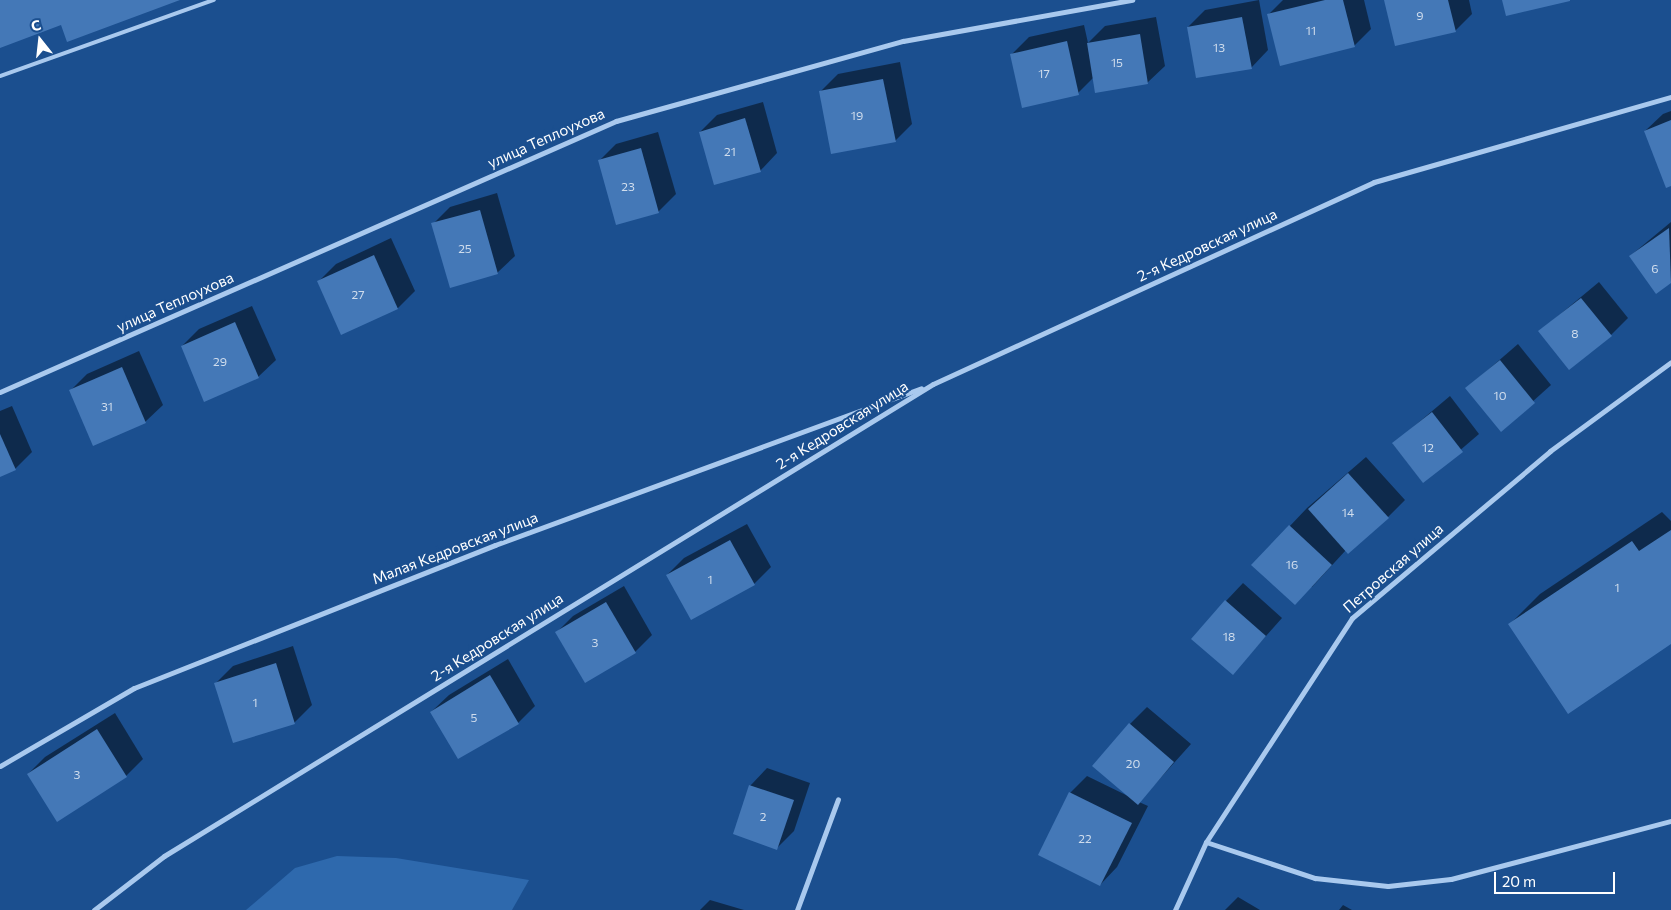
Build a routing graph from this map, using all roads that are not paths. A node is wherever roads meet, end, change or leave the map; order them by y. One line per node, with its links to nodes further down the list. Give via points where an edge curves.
1 (214, 0): 3 (lane)
2 (1132, 0): 7 (street, улица Теплоухова, via 903,42 616,121)
3 (0, 76)
4 (1671, 97): 6 (street, 2-я Кедровская улица, via 1374,182)
5 (1671, 362): 11 (street, Петровская улица, via 1550,451 1352,618)
6 (933, 384): 8 (street, Малая Кедровская улица, via 495,545 134,688); 12 (street, 2-я Кедровская улица, via 164,856)
7 (0, 392)
8 (0, 766)
9 (838, 799): 13 (street)
10 (1671, 821): 11 (street, via 1452,879 1388,886 1315,878)
11 (1206, 842): 14 (street, Петровская улица)
12 (94, 910)
13 (797, 910)
14 (1175, 910)

